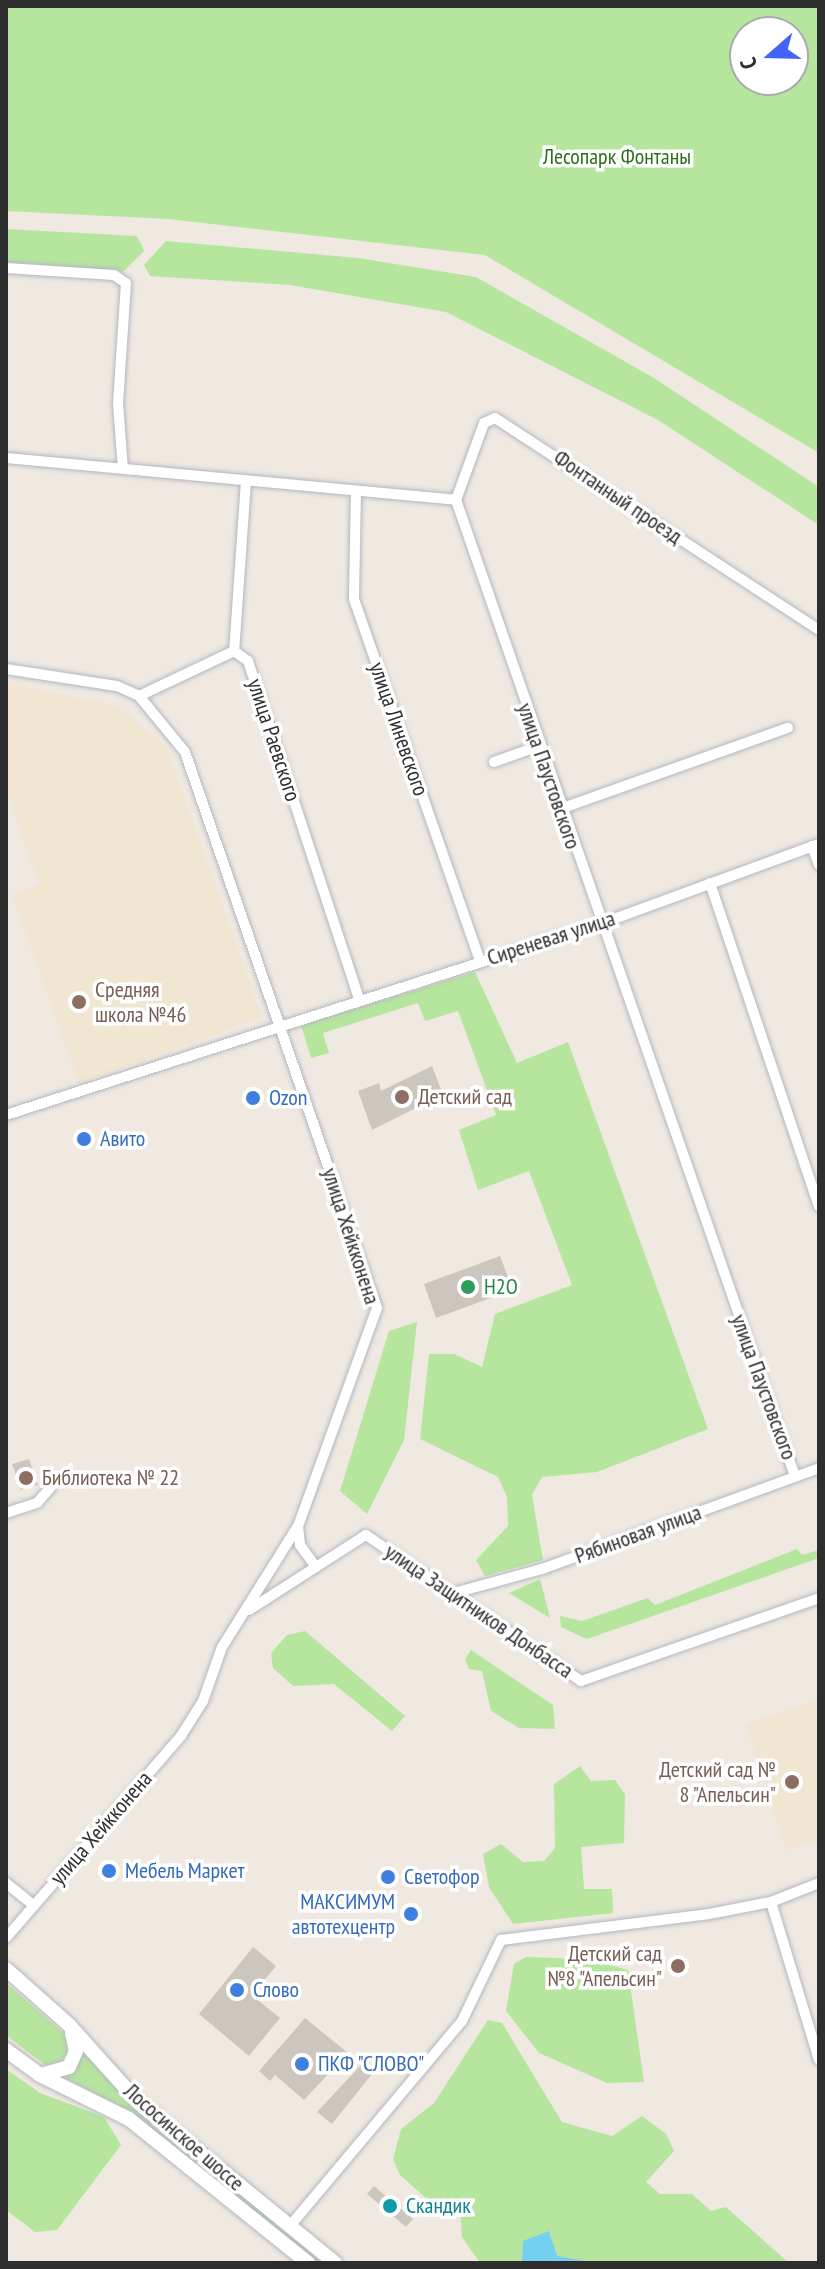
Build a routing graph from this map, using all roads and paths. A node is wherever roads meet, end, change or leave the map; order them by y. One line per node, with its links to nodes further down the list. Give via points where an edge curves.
1 (6, 268): 3 (street, via 114,275 126,283 118,403)
2 (6, 458): 3 (street)
3 (123, 469): 4 (street)
4 (246, 481): 5 (street); 8 (street)
5 (356, 491): 6 (street); 19 (street, улица Линевского, via 354,599)
6 (456, 500): 7 (street, Фонтанный проезд, via 484,423 495,418); 12 (street, улица Паустовского)
7 (819, 630)
8 (234, 651): 10 (street); 20 (street, улица Раевского, via 248,661)
9 (6, 669): 10 (street, via 117,686)
10 (139, 696): 21 (street, улица Хейкконена, via 185,752)
11 (788, 728): 14 (street)
12 (539, 746): 13 (street); 14 (street, улица Паустовского)
13 (494, 762)
14 (560, 809): 18 (street, улица Паустовского)
15 (816, 845): 16 (street); 17 (street, Сиреневая улица)
16 (819, 865)
17 (710, 883): 18 (street, Сиреневая улица); 23 (street)
18 (600, 924): 19 (street, Сиреневая улица); 25 (street, улица Паустовского)
19 (480, 961): 20 (street, Сиреневая улица)
20 (359, 999): 21 (street, Сиреневая улица)
21 (281, 1027): 22 (street, Сиреневая улица); 28 (street, улица Хейкконена, via 377,1308)
22 (6, 1115)
23 (819, 1206)
24 (819, 1468): 25 (street, Рябиновая улица)
25 (795, 1476): 30 (street, Рябиновая улица, via 542,1569)
26 (51, 1487): 27 (street, via 37,1503)
27 (6, 1513)
28 (298, 1526): 29 (street, via 300,1545); 32 (street, улица Хейкконена)
29 (316, 1567): 30 (street, улица Защитников Донбасса, via 366,1535); 32 (street, улица Защитников Донбасса)
30 (454, 1593): 31 (street, улица Защитников Донбасса, via 581,1681)
31 (818, 1602)
32 (245, 1612): 36 (street, улица Хейкконена, via 185,1731)
33 (6, 1883): 36 (street)
34 (819, 1883): 35 (street)
35 (771, 1902): 41 (street); 43 (street, via 501,1940 462,2021)
36 (34, 1906): 37 (street, улица Хейкконена)
37 (6, 1938)
38 (6, 1969): 39 (street, Лососинское шоссе)
39 (69, 2025): 42 (street, via 76,2046 72,2062 58,2073); 43 (street, Лососинское шоссе, via 139,2103)
40 (6, 2050): 42 (street, Лососинское шоссе)
41 (819, 2060)
42 (40, 2075): 44 (street, Лососинское шоссе, via 129,2119)
43 (290, 2226): 45 (street, Лососинское шоссе)
44 (308, 2263)
45 (335, 2263)

